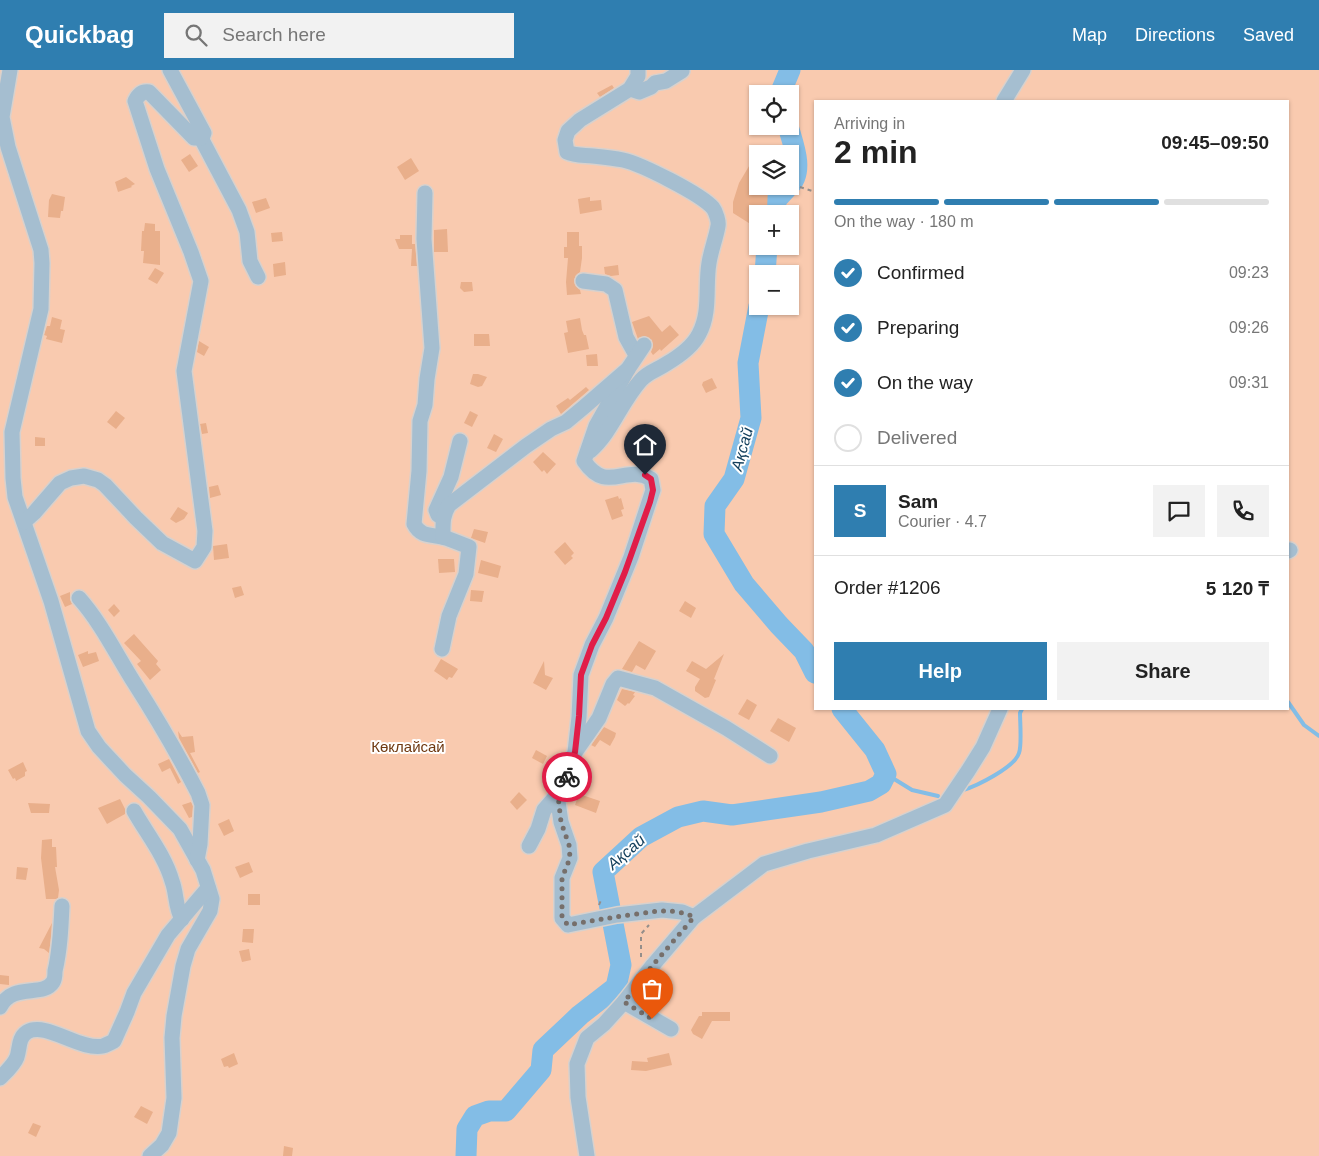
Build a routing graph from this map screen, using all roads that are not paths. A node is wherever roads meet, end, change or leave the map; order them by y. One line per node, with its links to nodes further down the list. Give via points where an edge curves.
1 (10, 70): 13 (street, via 2,117 42,263 41,309)
2 (170, 70): 8 (street, via 204,133)
3 (638, 70): 6 (street)
4 (1024, 70): 7 (street)
5 (682, 71): 6 (street, via 639,92)
6 (630, 89): 15 (street, via 568,131 564,140 567,152 625,161 656,173 713,209 718,224 708,265 705,318 699,334 690,346 641,380 617,412 611,426)
7 (1005, 100)
8 (201, 138): 10 (street, via 239,210 247,232 250,261); 18 (street, via 194,138 149,92 137,97 135,102 157,169 201,281 184,371 205,531 204,547 195,561 162,543 105,485 84,476 60,483)
9 (426, 193): 19 (street, via 424,239 432,348 425,406 420,421 414,524 423,534)
10 (258, 277)
11 (583, 282): 12 (street, via 606,284 615,290 626,337 640,350)
12 (628, 369): 15 (street, via 596,426); 17 (street, via 566,422 526,446 458,497 449,505)
13 (6, 436): 16 (street)
14 (460, 441): 17 (street, via 451,478 436,510)
15 (585, 455): 23 (street, via 584,461 590,470 604,478 645,475 651,479 653,490 627,566 581,675)
16 (7, 477): 18 (street)
17 (443, 520): 19 (street)
18 (24, 522): 28 (street, via 51,601 88,731 125,775 180,829)
19 (443, 538): 21 (street, via 470,547 466,574 449,616)
20 (80, 598): 28 (street, via 152,709 198,793 202,805)
21 (442, 649)
22 (1000, 710): 31 (street, via 983,746 945,805 876,835 764,864)
23 (575, 752): 24 (street, via 599,718 618,678 655,688); 25 (street)
24 (770, 756)
25 (558, 795): 27 (street, via 544,810); 31 (street, via 561,822 569,845 570,858 562,878 562,918 568,925 662,910)
26 (134, 811): 32 (street, via 164,861)
27 (529, 846)
28 (197, 860): 29 (street)
29 (208, 888): 32 (street); 37 (street, via 212,899 210,911 188,949 174,1016 174,1098 169,1134)
30 (62, 906): 34 (street, via 54,981 40,989 12,994)
31 (694, 917): 33 (street)
32 (182, 919): 36 (street, via 168,935 134,993 114,1041 92,1046 35,1029 20,1040 17,1057)
33 (624, 1002): 35 (street); 38 (street, via 587,1038 577,1064 578,1097)
34 (0, 1007)
35 (671, 1029)
36 (0, 1078)
37 (150, 1156)
38 (587, 1156)

